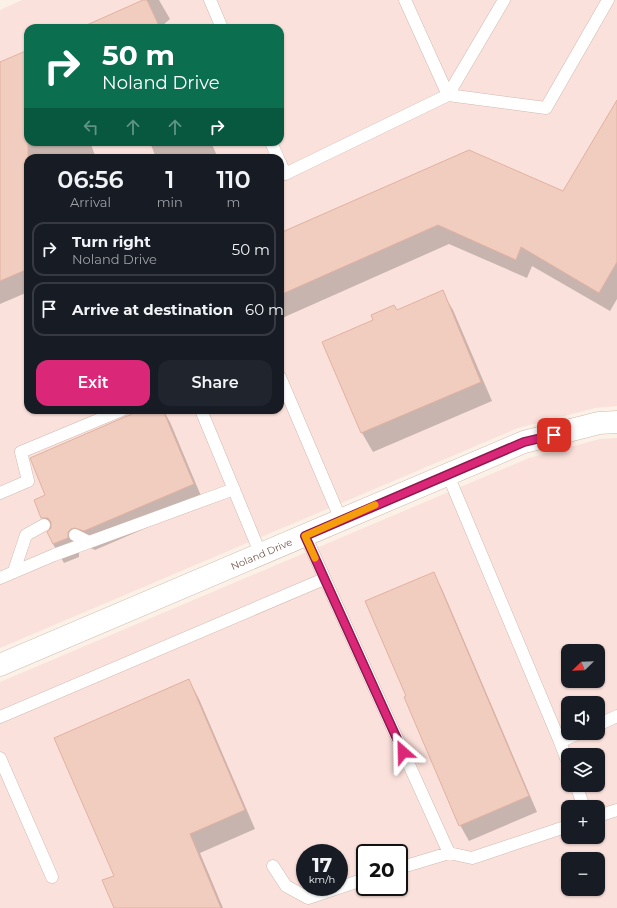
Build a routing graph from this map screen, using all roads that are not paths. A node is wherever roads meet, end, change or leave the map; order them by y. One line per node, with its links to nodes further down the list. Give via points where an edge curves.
1 (210, 0): 5 (lane)
2 (405, 0): 6 (lane)
3 (504, 0): 6 (lane)
4 (608, 0): 6 (lane, via 546,108)
5 (220, 24)
6 (448, 95): 7 (lane, via 285,174)
7 (284, 172)
8 (284, 386): 15 (lane)
9 (112, 414): 14 (lane, via 21,452 28,481)
10 (202, 414): 13 (lane)
11 (617, 422): 12 (street, Noland Drive, via 598,423 524,442)
12 (448, 475): 15 (street, Noland Drive); 29 (lane)
13 (234, 489): 19 (lane); 20 (lane)
14 (0, 493)
15 (341, 520): 18 (street, Noland Drive)
16 (44, 525): 21 (lane, via 26,535)
17 (75, 535): 19 (lane)
18 (305, 536): 20 (street, Noland Drive); 23 (lane)
19 (89, 542): 21 (lane)
20 (261, 554): 24 (street, Noland Drive)
21 (14, 572): 22 (lane)
22 (0, 578)
23 (324, 580): 26 (lane); 35 (lane)
24 (0, 665)
25 (617, 716): 27 (lane)
26 (0, 717)
27 (605, 722)
28 (564, 740): 29 (lane)
29 (560, 742): 30 (lane)
30 (562, 748)
31 (0, 758): 38 (lane)
32 (617, 810): 33 (lane)
33 (605, 814)
34 (561, 828): 35 (lane, via 472,858)
35 (449, 853): 36 (lane)
36 (408, 865)
37 (273, 866): 39 (lane, via 286,886 308,898)
38 (52, 878)
39 (356, 882)

